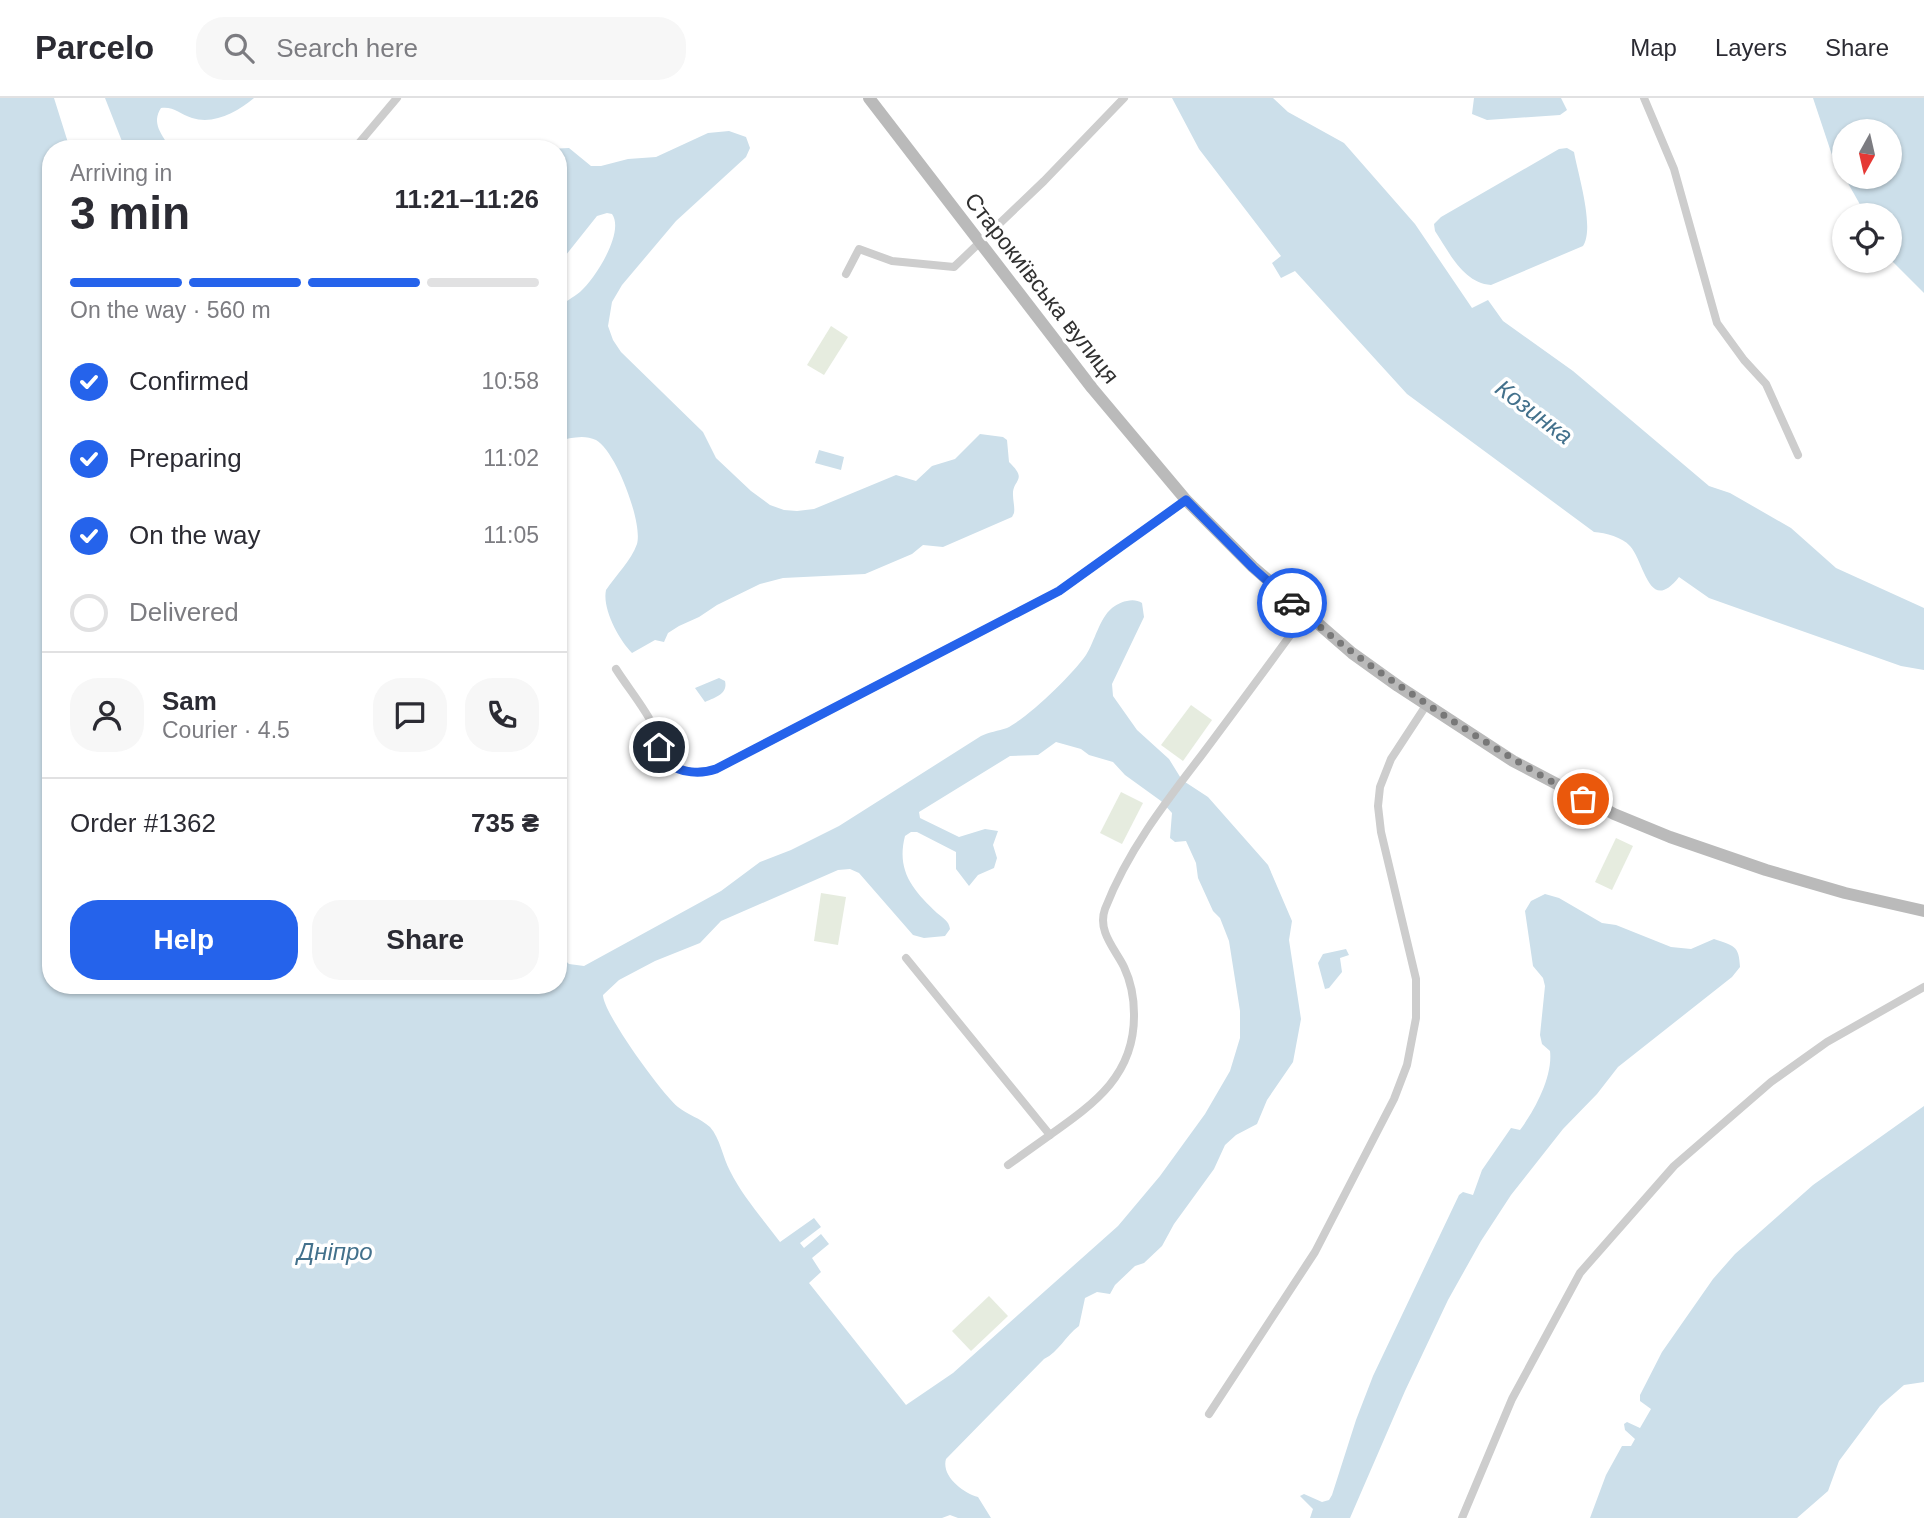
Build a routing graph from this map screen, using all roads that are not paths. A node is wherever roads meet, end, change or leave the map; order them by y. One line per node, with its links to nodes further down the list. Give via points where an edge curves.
1 (397, 98): 5 (street)
2 (869, 98): 6 (street, Старокиївська вулиця)
3 (1124, 98): 6 (street)
4 (1644, 98): 8 (street, via 1674,169 1717,323 1766,384)
5 (362, 140)
6 (981, 243): 7 (street, via 954,267 892,261 859,249); 9 (street, Старокиївська вулиця, via 1092,388)
7 (846, 274)
8 (1798, 454)
9 (1186, 500): 10 (street, Старокиївська вулиця); 11 (street, via 1059,591 704,773 668,762 656,730)
10 (1306, 615): 12 (street, Старокиївська вулиця); 16 (street, via 1152,819 1106,907 1104,929 1131,986 1134,1020 1129,1049 1101,1096)
11 (616, 669)
12 (1427, 704): 13 (street, Старокиївська вулиця, via 1513,761 1614,814 1766,870); 18 (street, via 1391,759 1378,806 1416,979 1415,1027 1404,1076 1315,1252)
13 (1924, 911)
14 (906, 958): 16 (street)
15 (1924, 988): 19 (street, via 1827,1042 1771,1082 1674,1166 1580,1273 1512,1399)
16 (1050, 1135): 17 (street)
17 (1008, 1165)
18 (1209, 1414)
19 (1462, 1518)

